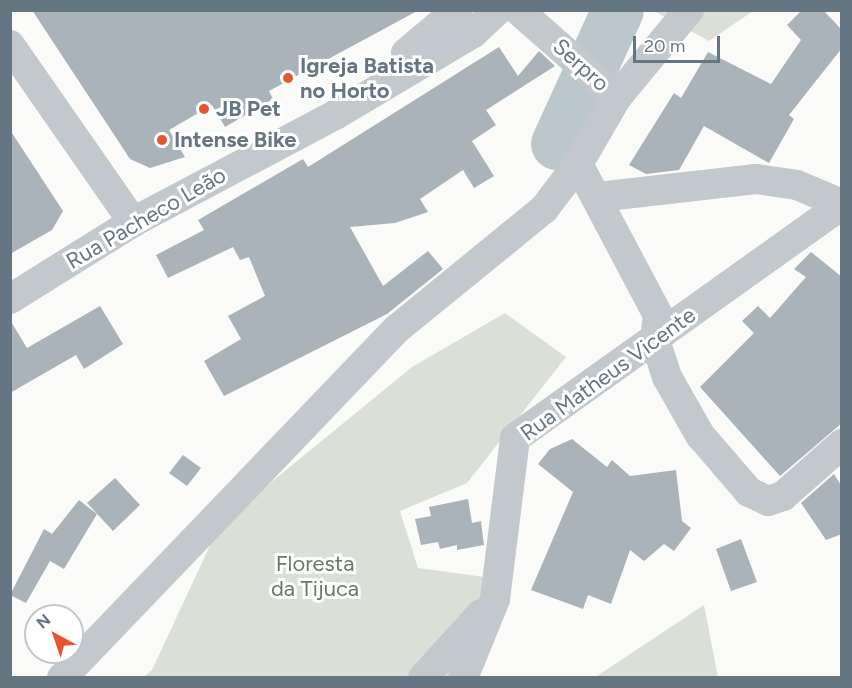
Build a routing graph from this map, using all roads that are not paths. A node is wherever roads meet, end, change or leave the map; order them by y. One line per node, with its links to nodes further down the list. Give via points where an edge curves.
1 (457, 10): 7 (street, Rua Pacheco Leão, via 430,37)
2 (498, 10): 7 (street, Rua Pacheco Leão, via 463,39 335,115)
3 (518, 10): 6 (street, Serpro)
4 (689, 10): 6 (street)
5 (10, 45): 11 (street)
6 (616, 97): 8 (street)
7 (283, 139): 11 (street, Rua Pacheco Leão)
8 (578, 164): 9 (street); 16 (street, via 544,209 398,328)
9 (598, 197): 10 (street, via 756,179 797,185); 13 (street, via 658,315)
10 (842, 204): 13 (street, Rua Matheus Vicente)
11 (133, 222): 12 (street, Rua Pacheco Leão)
12 (10, 299)
13 (655, 340): 14 (street, via 667,377 700,435 749,492 768,501 783,496); 15 (street, Rua Matheus Vicente, via 515,438)
14 (842, 444)
15 (495, 599): 17 (street); 18 (street, Rua Matheus Vicente)
16 (62, 678)
17 (423, 678)
18 (463, 678)

